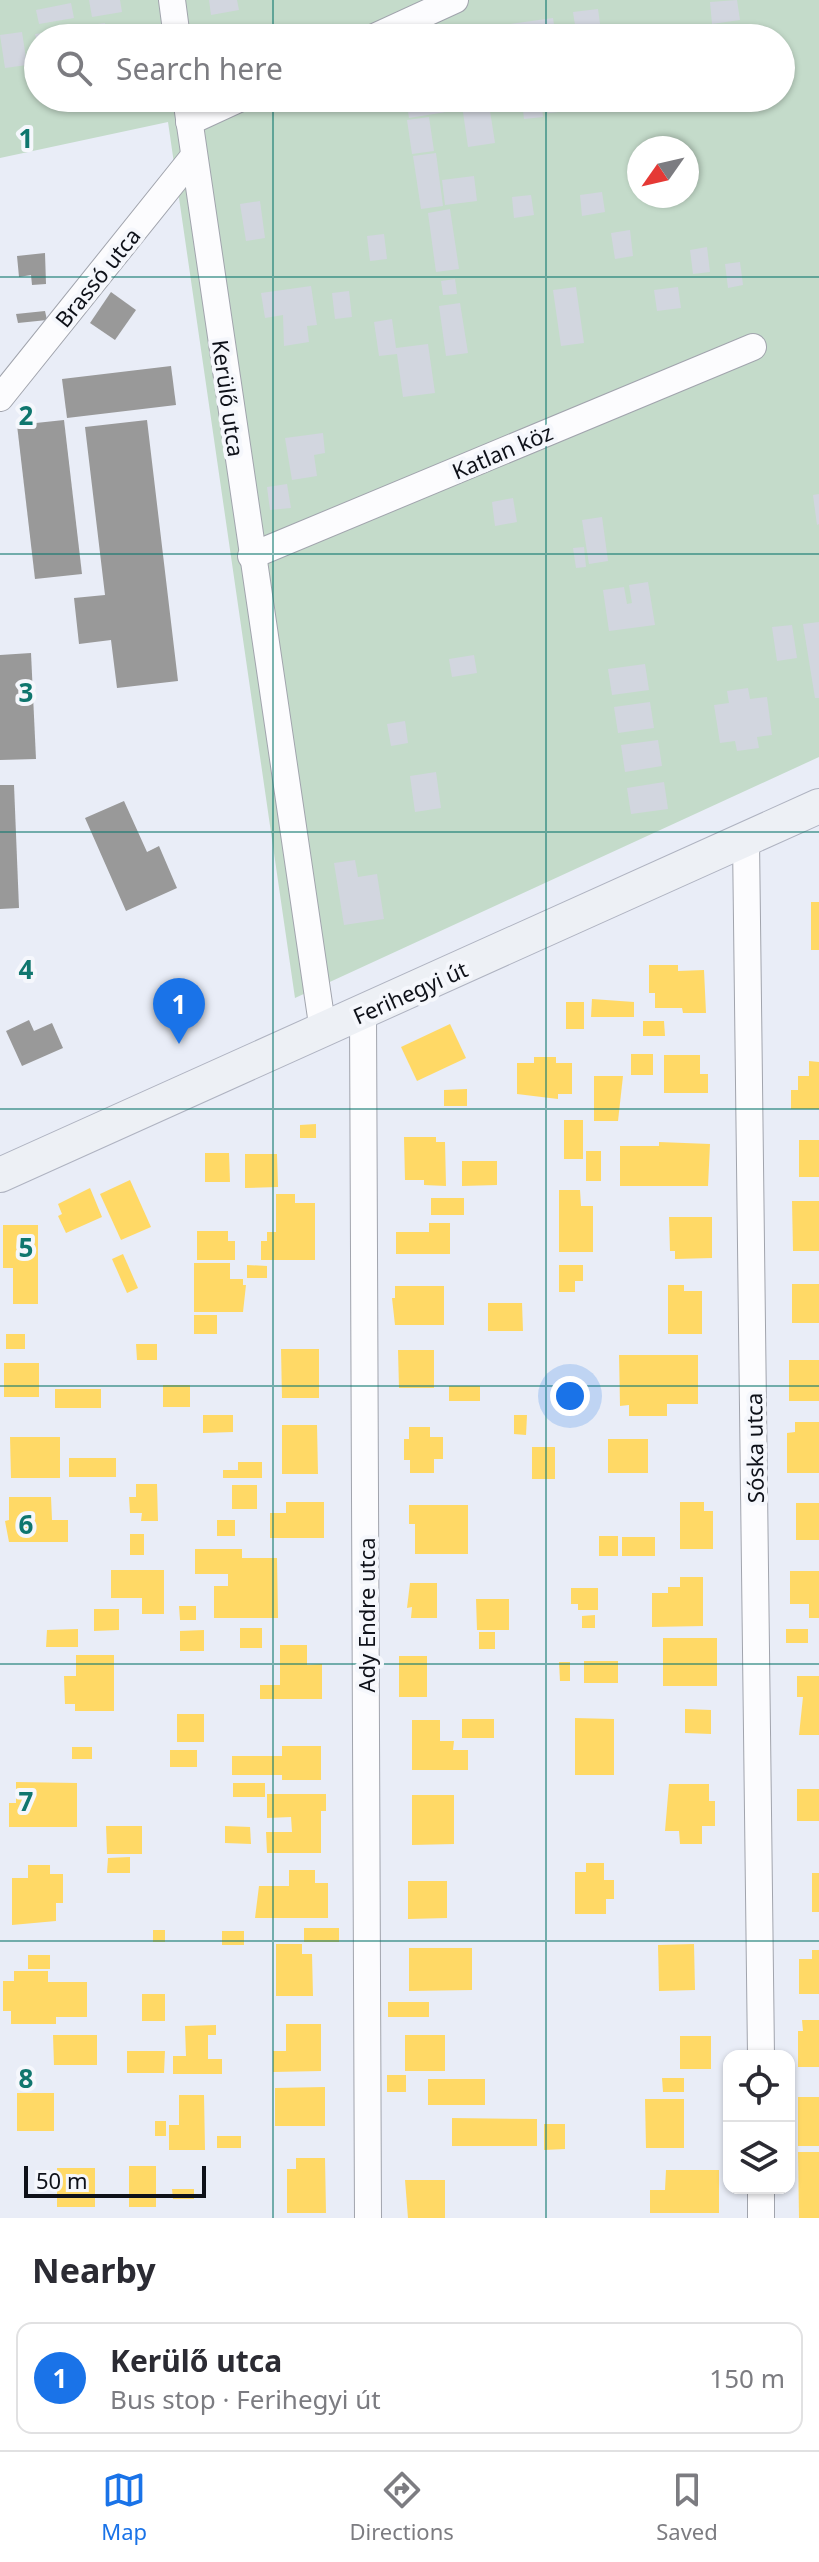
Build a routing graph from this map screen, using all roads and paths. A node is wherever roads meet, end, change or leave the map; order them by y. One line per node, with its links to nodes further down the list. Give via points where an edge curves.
1 (172, 0): 3 (street)
2 (455, 0): 4 (street)
3 (175, 24)
4 (403, 24)
5 (188, 112): 6 (street, Kerülő utca)
6 (194, 156): 8 (street, Brassó utca); 9 (street, Kerülő utca)
7 (753, 347): 9 (street, Katlan köz)
8 (0, 398)
9 (251, 556): 13 (street, Kerülő utca)
10 (819, 806): 11 (main road, Ferihegyi út)
11 (746, 840): 12 (main road, Ferihegyi út); 15 (street, Sóska utca)
12 (363, 1013): 13 (main road, Ferihegyi út); 17 (street, Ady Endre utca)
13 (323, 1031): 14 (main road, Ferihegyi út)
14 (0, 1175)
15 (761, 2050)
16 (761, 2194): 18 (street)
17 (368, 2218)
18 (761, 2218)

